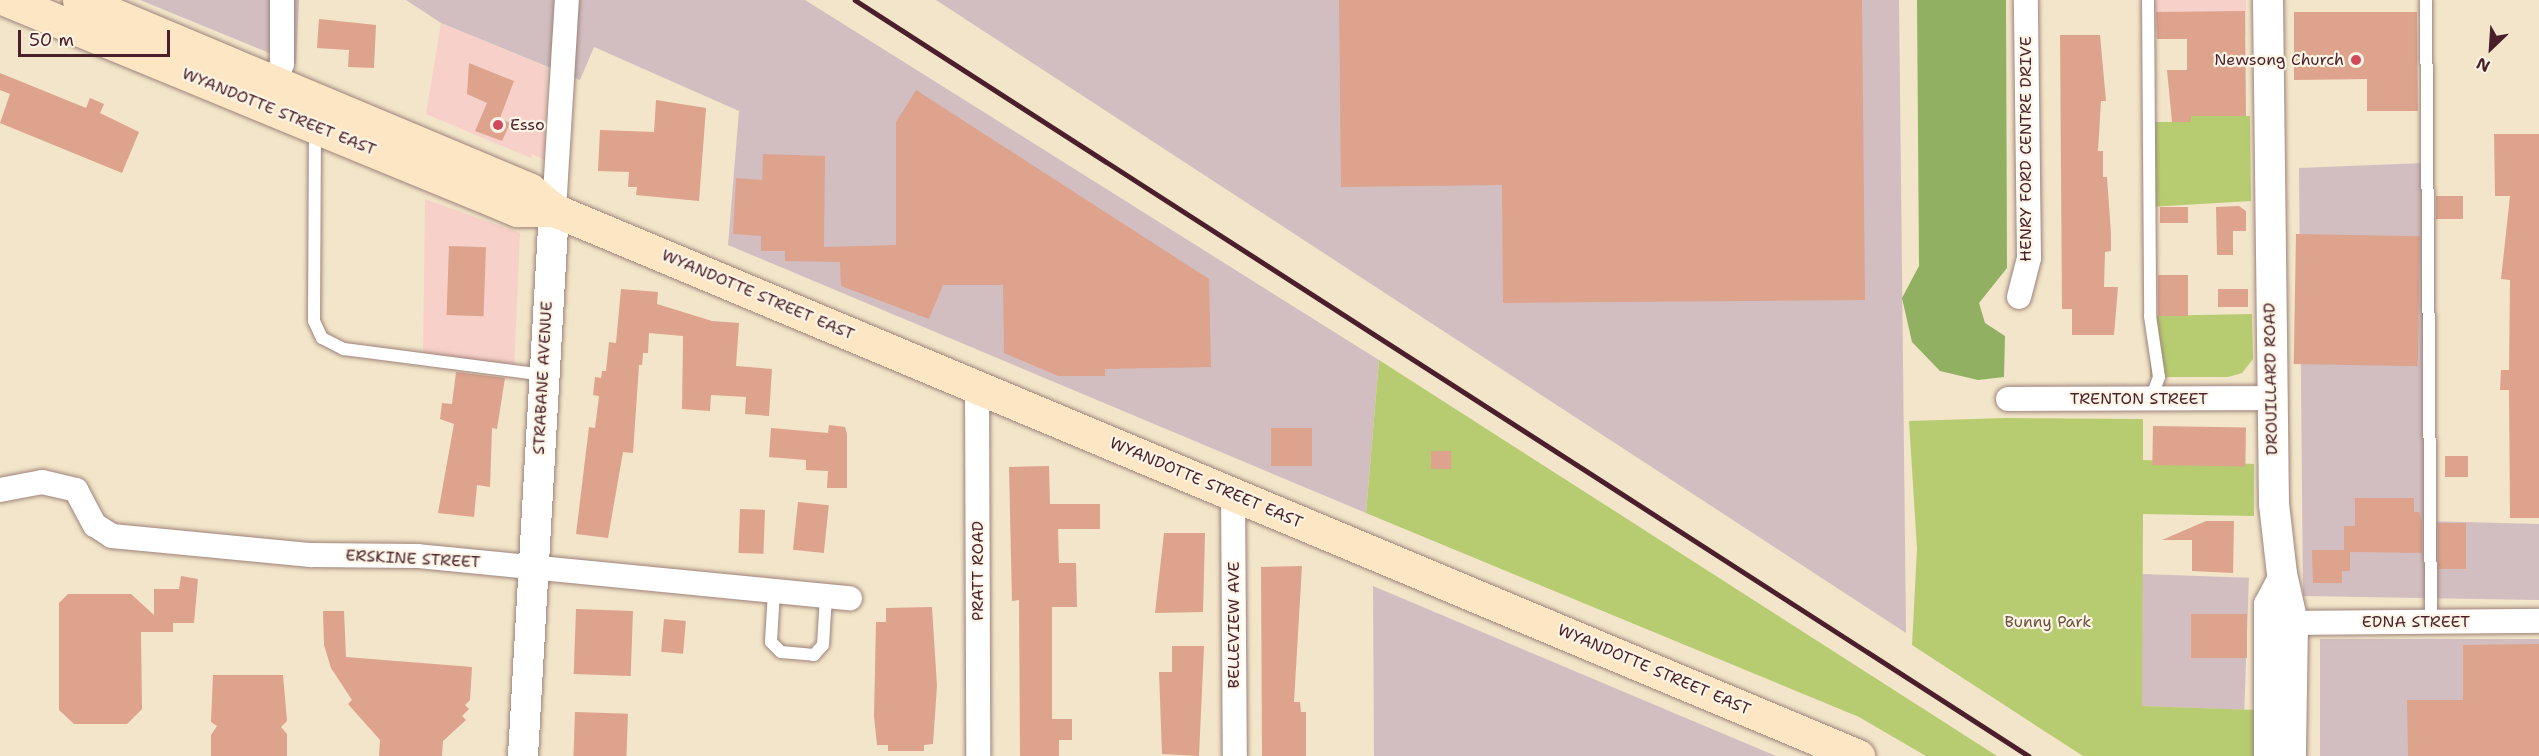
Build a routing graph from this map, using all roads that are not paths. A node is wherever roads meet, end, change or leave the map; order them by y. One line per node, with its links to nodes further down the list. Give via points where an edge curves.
1 (7, 0): 9 (main road, WYANDOTTE STREET EAST)
2 (79, 0): 9 (main road, WYANDOTTE STREET EAST)
3 (282, 0): 9 (street, via 282,64)
4 (567, 0): 11 (street, STRABANE AVENUE)
5 (2026, 0): 12 (street, HENRY FORD CENTRE DRIVE, via 2028,258)
6 (2148, 0): 17 (lane, via 2150,316 2159,377)
7 (2268, 0): 15 (street, DROUILLARD ROAD)
8 (2426, 0): 26 (lane)
9 (272, 95): 10 (main road, WYANDOTTE STREET EAST)
10 (315, 113): 11 (main road, WYANDOTTE STREET EAST, via 530,190); 13 (lane, via 314,321 322,338 344,349)
11 (554, 210): 13 (street, STRABANE AVENUE); 14 (main road, WYANDOTTE STREET EAST)
12 (2019, 297)
13 (543, 375): 20 (street, STRABANE AVENUE)
14 (977, 387): 19 (main road, WYANDOTTE STREET EAST); 29 (street, PRATT ROAD)
15 (2271, 398): 17 (street, TRENTON STREET); 21 (street, DROUILLARD ROAD, via 2274,504)
16 (2008, 399): 17 (street, TRENTON STREET)
17 (2151, 399)
18 (0, 490): 20 (street, ERSKINE STREET, via 42,482 76,490 95,525 112,536 311,555 418,556)
19 (1233, 495): 30 (street, BELLEVIEW AVE); 31 (main road, WYANDOTTE STREET EAST)
20 (531, 567): 22 (street, ERSKINE STREET); 28 (street, STRABANE AVENUE)
21 (2282, 574): 27 (street, DROUILLARD ROAD); 32 (street, via 2266,604)
22 (774, 591): 23 (street, ERSKINE STREET); 23 (lane, via 771,642 781,652 814,655 823,645)
23 (826, 596): 24 (street, ERSKINE STREET)
24 (850, 598)
25 (2539, 621): 26 (street, EDNA STREET)
26 (2431, 622): 27 (street, EDNA STREET)
27 (2293, 624): 33 (street, DROUILLARD ROAD)
28 (523, 756)
29 (978, 756)
30 (1235, 756)
31 (1858, 756)
32 (2266, 756)
33 (2291, 756)

